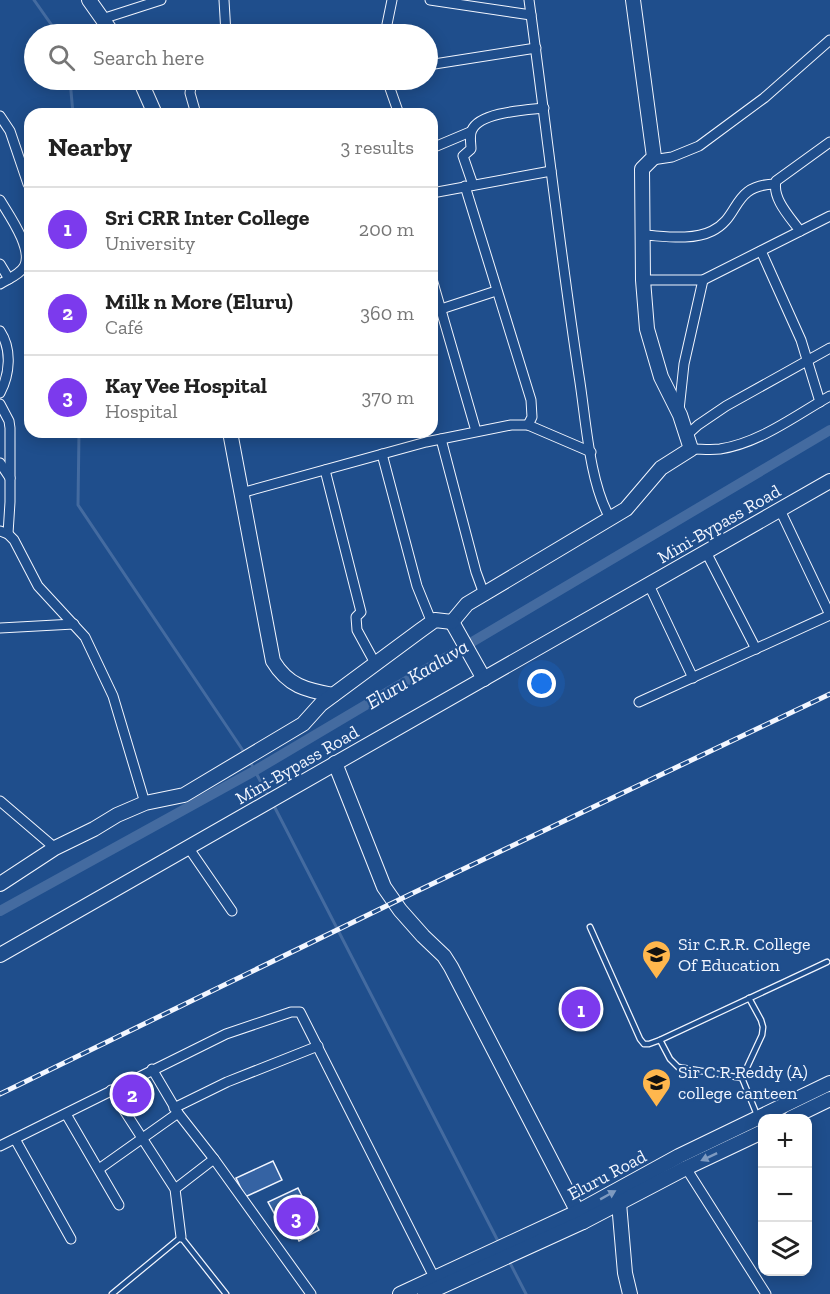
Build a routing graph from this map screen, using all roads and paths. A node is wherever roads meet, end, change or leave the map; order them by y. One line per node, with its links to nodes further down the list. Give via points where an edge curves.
1 (89, 0): 10 (street)
2 (224, 0): 12 (street)
3 (392, 0): 13 (street)
4 (430, 0): 8 (street)
5 (529, 0): 9 (street)
6 (633, 0): 28 (street, via 653,138)
7 (158, 1): 10 (street)
8 (443, 1): 9 (street)
9 (531, 15): 15 (street)
10 (102, 18): 11 (street)
11 (106, 24)
12 (225, 24)
13 (387, 24)
14 (830, 40): 28 (street, via 764,98 699,146)
15 (536, 48): 16 (street); 23 (street)
16 (438, 63)
17 (144, 90): 20 (street)
18 (190, 90): 21 (street)
19 (391, 90): 22 (street)
20 (152, 108)
21 (194, 108)
22 (397, 108)
23 (543, 108): 25 (street, via 499,114 484,119); 29 (street)
24 (0, 116): 30 (street, via 10,131)
25 (471, 132): 27 (street); 32 (street, via 471,149 463,156)
26 (830, 142): 31 (street)
27 (438, 146)
28 (652, 160): 37 (street, via 642,169)
29 (551, 171): 32 (street); 63 (street)
30 (24, 172)
31 (775, 184): 36 (street, via 778,200); 37 (street, via 762,184 744,194 724,221 704,235)
32 (469, 186): 33 (street); 45 (street)
33 (438, 192)
34 (0, 200): 38 (street)
35 (830, 216): 36 (street)
36 (800, 231): 39 (street)
37 (643, 235): 42 (street)
38 (24, 243)
39 (761, 251): 43 (street); 50 (street)
40 (0, 264): 44 (street)
41 (24, 267): 44 (street)
42 (643, 280): 43 (street); 55 (street, via 647,329 661,377)
43 (703, 280): 55 (street)
44 (4, 281)
45 (496, 291): 46 (street); 56 (street, via 531,400 532,417)
46 (438, 309)
47 (438, 316): 57 (street)
48 (0, 331): 51 (street, via 6,340 9,361)
49 (830, 348): 50 (street)
50 (807, 361): 53 (street); 62 (street, via 698,425)
51 (0, 393)
52 (830, 396): 53 (street)
53 (820, 402): 62 (street, via 743,442 719,449)
54 (0, 404): 67 (street, via 10,428)
55 (678, 411): 62 (street)
56 (528, 424): 57 (street); 63 (street)
57 (476, 431): 61 (street)
58 (231, 438): 70 (street)
59 (422, 438): 64 (street)
60 (433, 438): 61 (street)
61 (441, 439): 76 (street)
62 (689, 442): 72 (street, via 626,509)
63 (591, 452): 72 (street, via 603,505)
64 (382, 454): 66 (street); 79 (street, via 417,586)
65 (0, 463): 67 (street)
66 (325, 470): 70 (street); 83 (street, via 361,612 356,617 357,630)
67 (10, 480): 69 (street); 73 (street)
68 (830, 481): 71 (street, Mini-Bypass Road)
69 (0, 488)
70 (241, 493): 86 (street, via 273,661 282,676 297,685)
71 (780, 510): 74 (street, Mini-Bypass Road); 77 (street)
72 (610, 518): 76 (street)
73 (4, 532): 80 (street, via 14,540 38,586)
74 (706, 552): 75 (street, Mini-Bypass Road); 82 (street)
75 (649, 585): 84 (street); 85 (street, Mini-Bypass Road)
76 (484, 594): 78 (street, via 467,604)
77 (830, 615): 82 (street)
78 (452, 622): 79 (street); 85 (street)
79 (432, 623): 83 (street)
80 (74, 624): 81 (street); 90 (street, via 85,637 113,696)
81 (0, 628)
82 (756, 649): 84 (street)
83 (375, 663): 86 (street)
84 (693, 678): 87 (street)
85 (484, 679): 88 (street, Mini-Bypass Road)
86 (333, 695): 90 (street, via 303,724 184,795)
87 (639, 702)
88 (333, 765): 92 (street, Mini-Bypass Road); 122 (street, via 384,887 451,967)
89 (0, 801): 91 (street)
90 (146, 803): 91 (street)
91 (55, 848): 93 (street)
92 (188, 848): 94 (street); 96 (street, Mini-Bypass Road)
93 (0, 884)
94 (232, 911)
95 (590, 927): 99 (lane, via 640,1040 649,1044)
96 (0, 955)
97 (827, 962): 98 (lane)
98 (749, 998): 99 (lane); 102 (lane, via 763,1027)
99 (660, 1040): 102 (lane, via 678,1067)
100 (318, 1046): 101 (street, via 297,1011 243,1027); 106 (street, via 255,1070); 125 (street)
101 (152, 1069): 104 (street); 106 (street)
102 (742, 1078): 110 (lane)
103 (830, 1083): 108 (street, Eluru Road)
104 (111, 1090): 107 (street); 114 (street)
105 (830, 1099): 109 (street)
106 (176, 1110): 114 (street); 116 (street)
107 (66, 1114): 113 (street); 118 (street)
108 (774, 1114)
109 (800, 1114)
110 (758, 1117)
111 (758, 1123): 122 (street, Eluru Road, one-way to 111, via 680,1156)
112 (758, 1134): 117 (street, Eluru Road, one-way to 117)
113 (15, 1139): 115 (street); 124 (street)
114 (141, 1139): 118 (street); 119 (street)
115 (0, 1146)
116 (214, 1159): 119 (street); 128 (street)
117 (686, 1168): 120 (street, Eluru Road); 132 (street)
118 (99, 1169): 121 (street)
119 (175, 1189): 123 (street)
120 (619, 1203): 122 (street, Eluru Road); 131 (street)
121 (119, 1205)
122 (580, 1217): 125 (street, Eluru Road)
123 (181, 1237): 126 (lane); 127 (lane)
124 (71, 1239)
125 (443, 1283): 129 (street, Eluru Road); 130 (street, Eluru Road)
126 (112, 1294)
127 (226, 1294)
128 (311, 1294)
129 (400, 1294)
130 (425, 1294)
131 (630, 1294)
132 (766, 1294)

